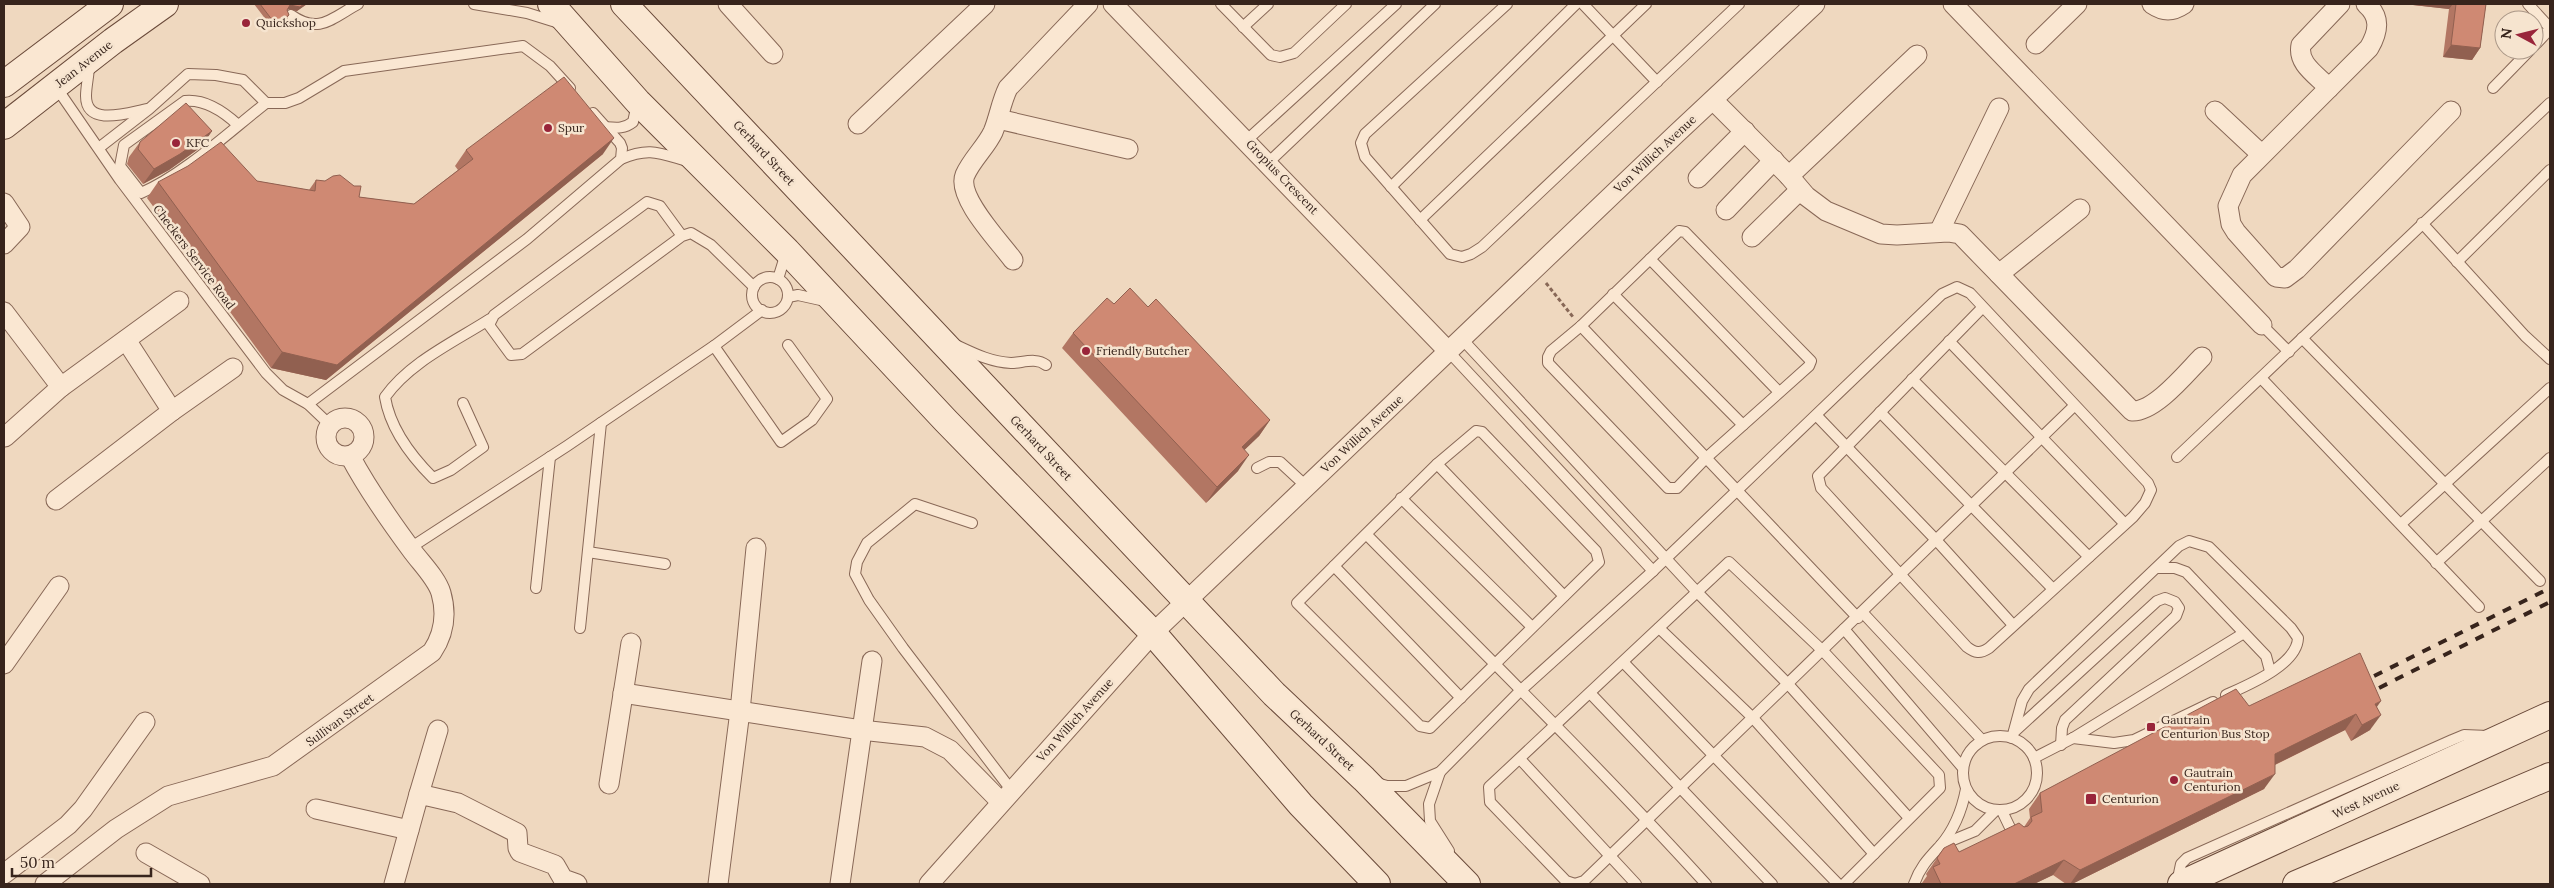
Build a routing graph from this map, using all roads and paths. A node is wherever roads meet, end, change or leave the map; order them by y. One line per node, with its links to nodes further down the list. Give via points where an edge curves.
1 (110, 4): 40 (street)
2 (165, 4): 38 (street, Jean Avenue)
3 (358, 4): 29 (lane, via 319,25 303,24)
4 (474, 4): 30 (lane, via 527,13)
5 (552, 4): 30 (street)
6 (624, 4): 100 (street, Gerhard Street)
7 (728, 4): 35 (street)
8 (985, 4): 56 (street)
9 (1088, 4): 55 (street, via 1008,88)
10 (1113, 4): 61 (street, Gropius Crescent)
11 (1221, 4): 31 (lane)
12 (1268, 4): 31 (lane)
13 (1346, 4): 31 (lane, via 1294,54 1280,57 1271,54)
14 (1396, 4): 61 (lane)
15 (1435, 4): 67 (lane)
16 (1506, 4): 72 (lane, via 1365,134 1361,143 1365,157)
17 (1576, 4): 72 (lane)
18 (1583, 4): 33 (lane)
19 (1646, 4): 33 (lane)
20 (1739, 4): 39 (lane)
21 (1816, 4): 45 (street, Von Willich Avenue)
22 (1954, 4): 98 (street)
23 (2077, 4): 34 (street)
24 (2152, 4): 25 (street, via 2167,11)
25 (2184, 4)
26 (2340, 4): 42 (street, via 2301,45 2299,54)
27 (2366, 4): 42 (street, via 2377,21 2374,40 2370,48)
28 (2528, 4): 32 (lane)
29 (291, 15)
30 (569, 26): 46 (street)
31 (1243, 27)
32 (2550, 28)
33 (1613, 35): 39 (lane); 76 (lane)
34 (2036, 44)
35 (773, 54)
36 (1917, 55): 71 (street)
37 (2520, 60): 43 (lane)
38 (89, 61): 41 (street, Jean Avenue); 49 (street, via 75,56 62,61); 52 (lane, via 86,97 94,112 108,116)
39 (1657, 82): 76 (lane, via 1471,254 1462,257 1450,254)
40 (4, 84)
41 (55, 86): 58 (street, Jean Avenue); 62 (lane, Checkers Service Road)
42 (2329, 88): 64 (street)
43 (2493, 88)
44 (575, 94): 47 (lane, via 550,66 521,46 344,71 300,98)
45 (1713, 100): 60 (street); 86 (street, Von Willich Avenue)
46 (638, 102): 59 (lane, via 633,122 628,126); 68 (street)
47 (266, 103): 52 (lane, via 243,80 188,74); 57 (lane)
48 (2550, 103): 77 (lane)
49 (4, 105)
50 (587, 107): 59 (lane)
51 (1999, 108): 78 (street)
52 (149, 109): 62 (lane)
53 (2215, 111): 64 (street)
54 (2451, 111): 64 (street, via 2298,270 2285,278 2276,277 2236,232 2229,216 2228,206 2236,185)
55 (998, 119): 63 (street); 84 (street, via 965,176 964,187 968,201)
56 (858, 124)
57 (238, 125): 57 (lane, via 155,187 141,193 120,166 124,145 185,101 211,107)
58 (4, 126)
59 (605, 127): 65 (lane, via 620,143)
60 (1745, 131): 66 (street); 70 (street)
61 (1247, 140): 67 (street, Gropius Crescent)
62 (100, 147): 118 (lane, Checkers Service Road, via 120,180 266,373 283,390)
63 (1128, 149)
64 (2261, 154)
65 (621, 159): 68 (lane, via 635,153 655,151); 118 (lane, via 527,239)
66 (1774, 160): 71 (street); 75 (street)
67 (1268, 163): 105 (street, Gropius Crescent)
68 (700, 165): 82 (street)
69 (2550, 170): 85 (lane)
70 (1698, 178)
71 (1795, 183): 78 (street, via 1815,204 1870,231 1896,236); 80 (street)
72 (1391, 187): 76 (lane)
73 (4, 203): 81 (street, via 20,227)
74 (2080, 209): 87 (street)
75 (1726, 210)
76 (1420, 220)
77 (2422, 223): 85 (lane); 101 (lane)
78 (1939, 232): 87 (street, via 1960,234)
79 (682, 236): 89 (lane, via 691,234 704,239); 97 (lane, via 660,206 647,202); 97 (lane, via 522,354 511,354 506,349 489,325)
80 (1752, 237)
81 (4, 244)
82 (787, 250): 88 (lane); 93 (street)
83 (1650, 259): 90 (lane); 116 (lane); 116 (lane, via 1679,231 1685,232 1791,341 1810,361 1809,366)
84 (1013, 260)
85 (2458, 262): 109 (lane)
86 (1535, 268): 99 (path); 105 (street, Von Willich Avenue)
87 (1999, 274): 108 (street, via 2132,411 2143,410 2157,401)
88 (778, 279): 89 (lane, via 762,278); 91 (lane, via 786,286)
89 (754, 287): 95 (lane, via 754,303)
90 (1613, 294): 99 (lane); 125 (lane)
91 (788, 296): 93 (lane); 95 (lane, via 779,311)
92 (179, 301): 102 (street)
93 (838, 304): 174 (street, via 946,421)
94 (1982, 307): 103 (lane); 119 (lane); 122 (lane, via 1964,289 1949,290)
95 (762, 310): 106 (lane)
96 (4, 312): 114 (street)
97 (490, 319): 117 (lane, via 415,367 396,382 385,397 388,414 416,460 433,478 451,470 483,447)
98 (2262, 325): 107 (lane)
99 (1581, 326): 133 (lane); 133 (lane, via 1551,351 1548,364 1661,484 1677,488)
100 (941, 338): 110 (lane, via 983,358); 166 (street, Gerhard Street)
101 (2302, 338): 107 (lane); 137 (lane)
102 (126, 340): 114 (street); 120 (street)
103 (1949, 342): 113 (lane); 127 (lane)
104 (788, 345): 106 (lane, via 827,400 812,420 781,442)
105 (1456, 345): 138 (street, Von Willich Avenue); 153 (lane); 158 (lane)
106 (714, 346): 123 (lane)
107 (2289, 352): 112 (lane)
108 (2202, 357)
109 (2550, 359)
110 (1046, 364)
111 (232, 368): 120 (street)
112 (2261, 378): 131 (lane); 146 (lane)
113 (1912, 379): 121 (lane); 136 (lane)
114 (61, 387): 126 (street)
115 (2550, 388): 137 (lane)
116 (1779, 392): 125 (lane)
117 (463, 403)
118 (308, 404): 124 (lane, Checkers Service Road)
119 (2074, 406): 127 (lane); 145 (lane, via 2150,487 2151,493 2145,503)
120 (172, 411): 141 (street)
121 (1880, 412): 128 (lane); 142 (lane)
122 (1817, 416): 128 (lane); 139 (lane)
123 (601, 423): 130 (lane); 151 (lane)
124 (330, 424): 129 (street, via 326,436 329,448 338,455); 129 (street, via 344,417 352,418 361,426 362,445)
125 (1743, 425): 133 (lane)
126 (4, 437)
127 (2042, 437): 136 (lane); 145 (lane)
128 (1847, 446): 148 (lane); 159 (lane, via 1818,476 1821,488)
129 (350, 456): 149 (street, Sullivan Street, via 367,488)
130 (550, 457): 149 (lane); 162 (lane)
131 (2178, 457)
132 (2550, 458): 144 (lane)
133 (1705, 459): 139 (lane)
134 (1437, 464): 140 (lane); 165 (lane); 165 (lane, via 1476,431 1482,432 1599,557 1599,562)
135 (1257, 468): 138 (lane, via 1269,462 1280,462)
136 (2006, 473): 142 (lane); 152 (lane)
137 (2444, 484): 144 (lane); 146 (lane)
138 (1307, 486): 166 (street, Von Willich Avenue)
139 (1737, 492): 153 (lane); 168 (lane)
140 (1401, 498): 147 (lane); 170 (lane)
141 (56, 500)
142 (1972, 506): 148 (lane); 163 (lane)
143 (972, 522): 212 (lane, via 915,504 867,543 855,574 869,600)
144 (2482, 522): 154 (lane); 160 (lane)
145 (2124, 523): 152 (lane)
146 (2401, 524): 154 (lane)
147 (1366, 534): 156 (lane); 181 (lane)
148 (1937, 541): 159 (lane); 169 (lane)
149 (410, 548): 226 (street, Sullivan Street, via 441,591 444,626 432,652 273,766 168,796 116,829)
150 (756, 548): 188 (street)
151 (588, 552): 155 (lane); 171 (lane)
152 (2089, 557): 163 (lane)
153 (1666, 559): 158 (lane); 164 (lane)
154 (2436, 563): 167 (lane)
155 (665, 564)
156 (1334, 566): 187 (lane); 187 (lane, via 1298,600 1298,605 1420,726 1430,728)
157 (2158, 568): 175 (lane, via 2186,572); 182 (lane, via 2184,543 2198,542 2214,551 2298,638 2292,656); 195 (lane, via 2029,689 2022,701)
158 (1652, 572): 184 (lane)
159 (1901, 576): 168 (lane); 169 (lane, via 1966,648 1974,652 1982,653)
160 (2540, 581)
161 (59, 586): 180 (street)
162 (536, 588)
163 (2053, 589): 169 (lane)
164 (1697, 592): 172 (lane); 177 (lane, via 1729,562); 183 (lane)
165 (1564, 596): 170 (lane)
166 (1188, 601): 174 (street, Von Willich Avenue); 206 (street, Gerhard Street, via 1274,694)
167 (2478, 607)
168 (1860, 615): 173 (lane); 198 (lane)
169 (2013, 625)
170 (1532, 627): 181 (lane)
171 (580, 628)
172 (1659, 628): 179 (lane); 190 (lane)
173 (1844, 629): 177 (lane); 203 (lane)
174 (1153, 633): 212 (street, Von Willich Avenue); 233 (street, via 1301,805)
175 (2244, 633): 182 (lane, via 2266,656); 197 (lane)
176 (631, 643): 185 (street)
177 (1824, 651): 183 (lane); 216 (lane, via 1939,775 1940,788)
178 (872, 661): 194 (street)
179 (1624, 663): 186 (lane); 200 (lane)
180 (4, 664)
181 (1495, 666): 184 (lane); 187 (lane)
182 (2270, 672): 197 (lane, via 2134,740 2114,743)
183 (1788, 684): 190 (lane); 216 (lane)
184 (1520, 691): 192 (lane); 204 (lane)
185 (623, 693): 188 (street); 207 (street)
186 (1590, 693): 192 (lane); 208 (lane)
187 (1461, 698)
188 (740, 711): 194 (street); 230 (street)
189 (2550, 715): 196 (street, West Avenue)
190 (1753, 718): 200 (lane); 222 (lane)
191 (146, 722): 224 (street, via 83,809 68,825)
192 (1554, 727): 202 (lane); 217 (lane)
193 (438, 730): 210 (street)
194 (861, 730): 212 (street, via 925,736 944,745); 231 (street)
195 (2013, 736): 198 (lane); 199 (lane, via 2157,601 2165,598 2175,602 2178,608 2176,616 2065,720); 201 (lane)
196 (2505, 736): 241 (lane, via 2458,738 2196,854 2180,864); 242 (street, West Avenue)
197 (2073, 738): 199 (lane)
198 (1982, 740): 203 (lane, via 1966,757)
199 (2061, 745): 201 (lane)
200 (1713, 755): 208 (lane); 238 (lane)
201 (2034, 758): 211 (lane, via 2037,774)
202 (1520, 759): 223 (lane); 234 (lane, via 1489,787 1490,802 1566,881)
203 (1963, 768): 209 (lane)
204 (1440, 772): 206 (lane, via 1406,786 1387,786); 225 (lane, via 1429,804 1430,821 1447,846)
205 (2550, 776): 243 (street)
206 (1364, 779): 225 (street, Gerhard Street)
207 (610, 784)
208 (1680, 787): 217 (lane); 237 (lane)
209 (1966, 790): 215 (lane, via 1981,806); 220 (lane, via 1958,819)
210 (419, 794): 218 (street); 229 (street, via 458,803 517,833 520,852 556,865 563,879)
211 (2029, 796): 213 (lane); 215 (lane, via 2022,803)
212 (1007, 797): 232 (street, Von Willich Avenue)
213 (2034, 806)
214 (316, 809): 218 (street)
215 (1999, 810): 219 (lane); 220 (lane, via 1975,831)
216 (1909, 818): 222 (lane)
217 (1646, 819): 223 (lane); 236 (lane)
218 (409, 830): 228 (street)
219 (2014, 836)
220 (1941, 845): 240 (lane, via 1922,864)
221 (146, 853): 227 (street)
222 (1874, 854): 239 (lane)
223 (1608, 857): 234 (lane, via 1584,882); 235 (lane)
224 (4, 874)
225 (1460, 877)
226 (45, 884)
227 (200, 884)
228 (394, 884)
229 (577, 884)
230 (718, 884)
231 (840, 884)
232 (929, 884)
233 (1377, 884)
234 (1575, 884)
235 (1636, 884)
236 (1706, 884)
237 (1772, 884)
238 (1838, 884)
239 (1844, 884)
240 (1914, 884)
241 (2177, 884)
242 (2181, 884)
243 (2296, 884)

